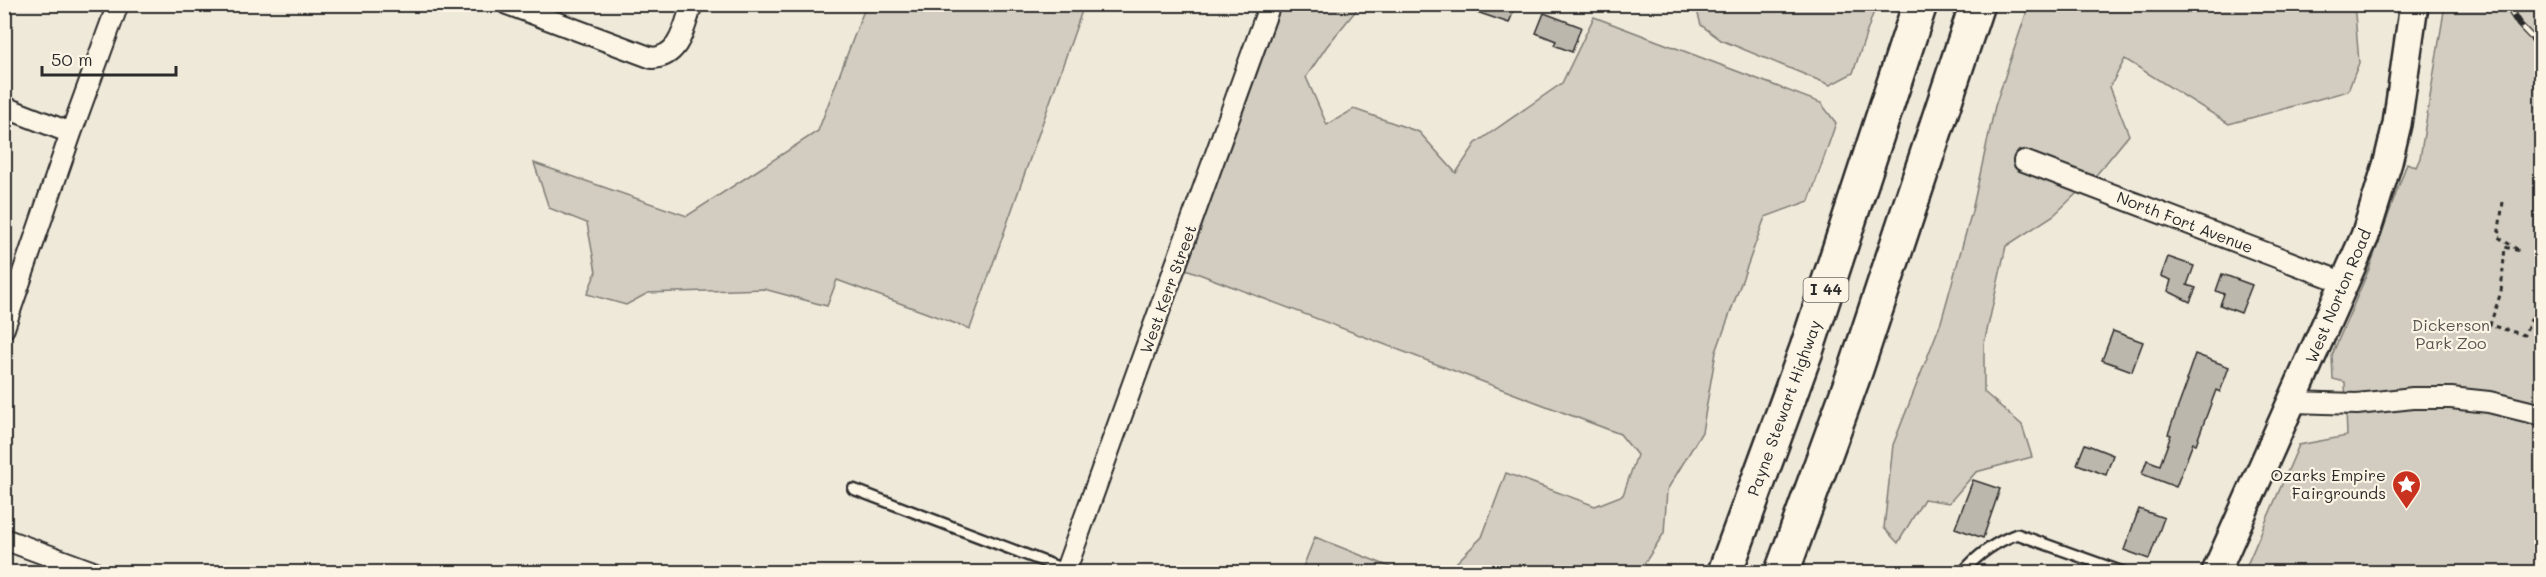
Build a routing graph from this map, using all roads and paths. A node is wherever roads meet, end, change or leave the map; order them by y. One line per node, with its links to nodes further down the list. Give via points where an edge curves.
1 (118, 4): 9 (street)
2 (507, 4): 3 (street, via 652,58 663,57 678,45)
3 (692, 4)
4 (1270, 4): 19 (street, West Kerr Street)
5 (1920, 4): 21 (highway, Payne Stewart Highway / I 44, via 1807,348)
6 (1977, 4): 22 (highway, via 1856,369)
7 (2414, 4): 12 (main road, West Norton Road, via 2404,86 2388,162 2365,236)
8 (4, 107): 9 (street)
9 (71, 133): 14 (street)
10 (2024, 161): 12 (street, North Fort Avenue)
11 (2503, 202): 13 (path, via 2498,237 2520,251 2505,247 2501,292 2490,325 2524,335 2540,300 2532,320)
12 (2345, 283): 15 (main road, West Norton Road)
13 (2541, 323)
14 (4, 328)
15 (2292, 402): 16 (street, via 2358,405 2451,398 2489,402); 25 (main road, West Norton Road)
16 (2541, 415)
17 (853, 489): 19 (lane)
18 (4, 539): 20 (street)
19 (1066, 571)
20 (93, 573)
21 (1725, 573)
22 (1782, 573)
23 (1963, 573): 24 (lane, via 1987,550 2017,534)
24 (2123, 573)
25 (2216, 573)

